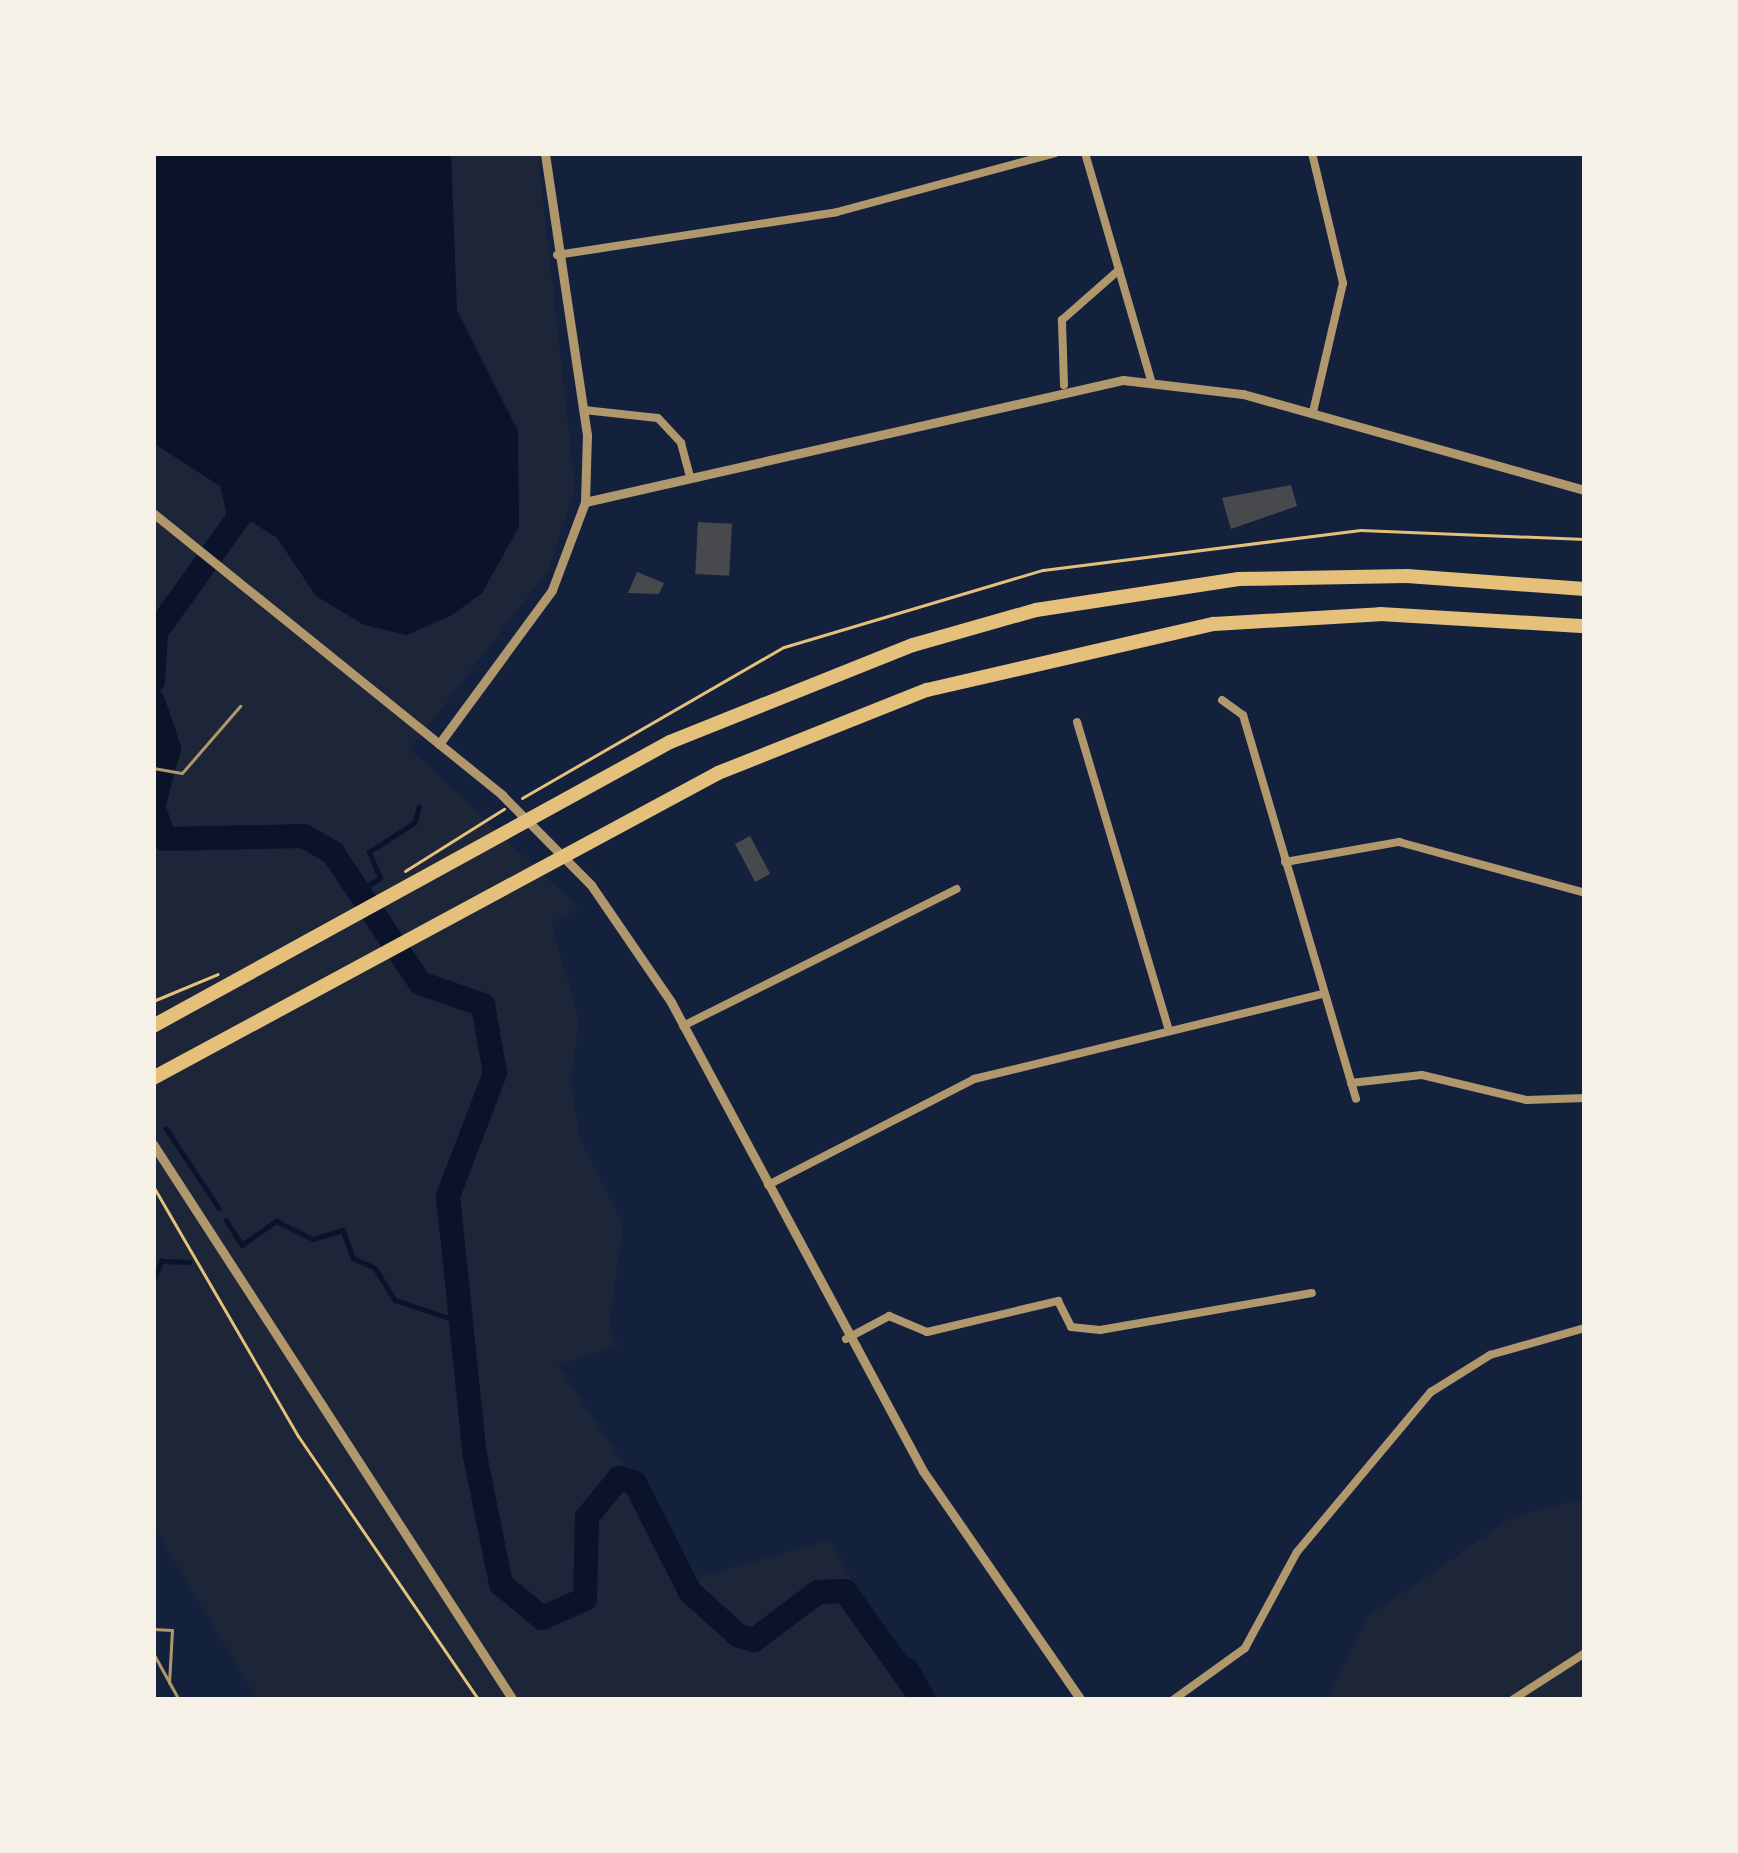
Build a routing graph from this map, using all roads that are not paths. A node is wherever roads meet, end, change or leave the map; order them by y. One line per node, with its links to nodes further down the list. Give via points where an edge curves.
1 (544, 153): 5 (street)
2 (1054, 153): 5 (street, via 837,212)
3 (1084, 153): 6 (street)
4 (1312, 153): 10 (street, via 1343,283)
5 (557, 255): 9 (street)
6 (1119, 270): 7 (street); 8 (street, via 1062,320)
7 (1151, 380): 8 (street); 10 (street)
8 (1064, 386): 11 (street)
9 (584, 410): 11 (street, via 658,418 681,442); 13 (street)
10 (1312, 412): 12 (street)
11 (690, 477): 13 (street)
12 (1585, 490)
13 (585, 502): 20 (street, via 552,590)
14 (153, 513): 20 (street)
15 (1585, 589): 26 (highway, via 1407,575 1239,579 1036,610 739,709)
16 (1585, 626): 29 (highway, via 1285,617 1133,635 983,674 752,758)
17 (1222, 700): 22 (street, via 1243,715)
18 (240, 706): 21 (lane, via 182,773)
19 (1077, 722): 28 (street)
20 (439, 744): 27 (street, via 591,885)
21 (153, 768)
22 (1285, 862): 24 (street, via 1399,842); 25 (street)
23 (957, 889): 27 (street)
24 (1585, 893)
25 (1324, 994): 28 (street); 30 (street)
26 (153, 1026)
27 (683, 1026): 34 (street)
28 (1169, 1031): 34 (street, via 974,1079)
29 (156, 1077)
30 (1351, 1083): 31 (street, via 1422,1075 1527,1100); 32 (street)
31 (1585, 1098)
32 (1356, 1099)
33 (153, 1144): 43 (street)
34 (767, 1186): 37 (street)
35 (1312, 1293): 37 (street, via 1100,1330 1071,1328 1058,1301 927,1332 889,1316)
36 (1585, 1328): 45 (street, via 1490,1355 1431,1392 1297,1552 1245,1648)
37 (846, 1340): 44 (street)
38 (153, 1629): 41 (lane, via 172,1630)
39 (153, 1653): 41 (lane)
40 (1585, 1653): 46 (street)
41 (169, 1683): 42 (lane)
42 (179, 1700)
43 (513, 1700)
44 (1081, 1700)
45 (1173, 1700)
46 (1512, 1700)

